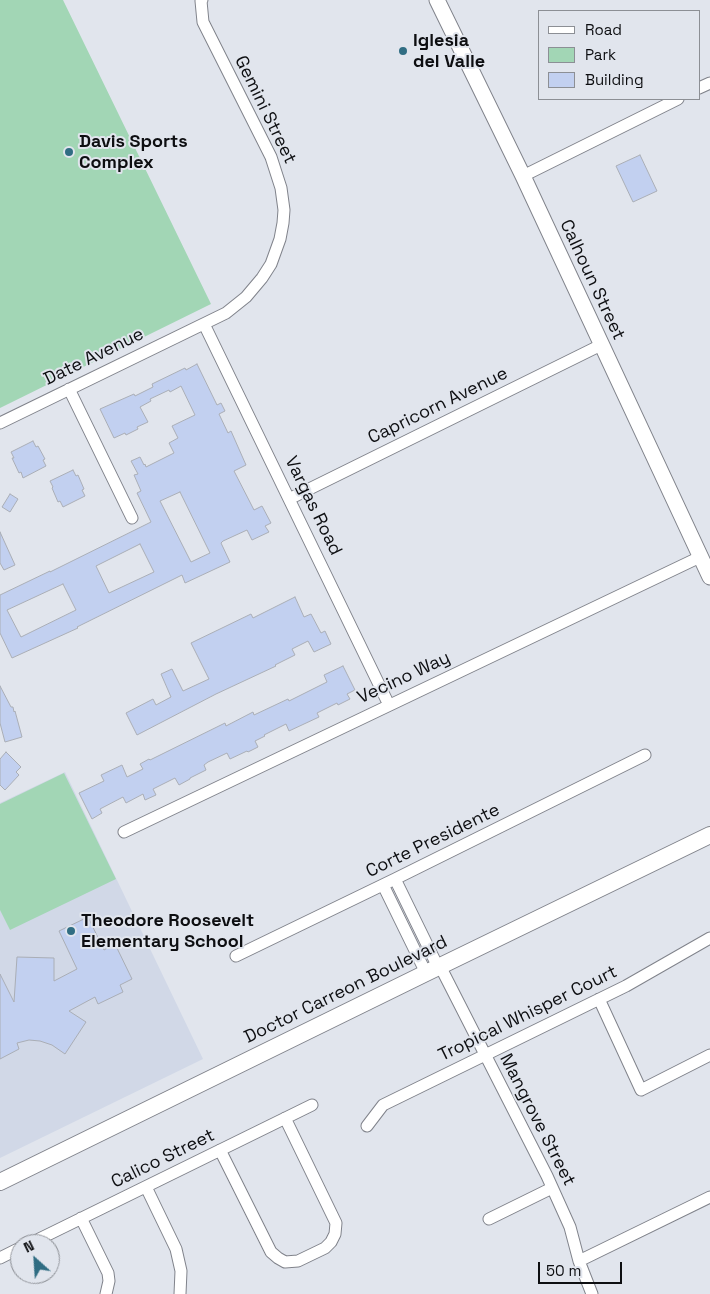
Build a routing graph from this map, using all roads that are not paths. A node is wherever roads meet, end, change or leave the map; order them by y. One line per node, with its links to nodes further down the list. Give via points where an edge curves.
1 (437, 0): 4 (street, Calhoun Street)
2 (202, 1): 5 (street, Gemini Street, via 203,22 275,168 282,188 284,210 280,239 262,278 226,313)
3 (676, 100): 4 (street)
4 (522, 176): 6 (street, Calhoun Street)
5 (204, 324): 7 (street, Date Avenue); 9 (street, Vargas Road)
6 (601, 345): 9 (street, Capricorn Avenue); 11 (street, Calhoun Street)
7 (69, 389): 8 (street, Date Avenue); 10 (street)
8 (0, 423)
9 (289, 499): 13 (street, Vargas Road)
10 (132, 518)
11 (700, 557): 12 (street, Calhoun Street); 13 (street, Vecino Way)
12 (710, 577)
13 (389, 705): 15 (street, Vecino Way)
14 (645, 755): 17 (street, Corte Presidente)
15 (124, 832)
16 (710, 835): 21 (main road, Doctor Carreon Boulevard)
17 (395, 880): 18 (street, Corte Presidente); 21 (street)
18 (383, 885): 20 (street, Corte Presidente); 21 (street)
19 (710, 938): 22 (street, Tropical Whisper Court)
20 (236, 956)
21 (435, 969): 23 (street, Mangrove Street); 29 (main road, Doctor Carreon Boulevard)
22 (600, 999): 23 (street, Tropical Whisper Court); 24 (street, via 641,1090)
23 (485, 1055): 27 (street, Tropical Whisper Court, via 382,1105); 31 (street, Mangrove Street)
24 (710, 1055)
25 (312, 1105): 26 (street, Calico Street)
26 (285, 1118): 28 (street, Calico Street); 28 (street, via 336,1223 331,1242 316,1253 298,1261 285,1262 271,1252)
27 (367, 1126)
28 (220, 1150): 30 (street, Calico Street)
29 (0, 1182)
30 (146, 1187): 33 (street, Calico Street); 38 (street, via 176,1249 181,1271)
31 (552, 1188): 34 (street); 36 (street, Mangrove Street, via 570,1227)
32 (710, 1198): 36 (street)
33 (81, 1218): 35 (street, Calico Street); 37 (street, via 108,1273)
34 (489, 1219)
35 (49, 1234)
36 (579, 1262): 39 (street, Mangrove Street)
37 (106, 1294)
38 (180, 1294)
39 (592, 1294)

